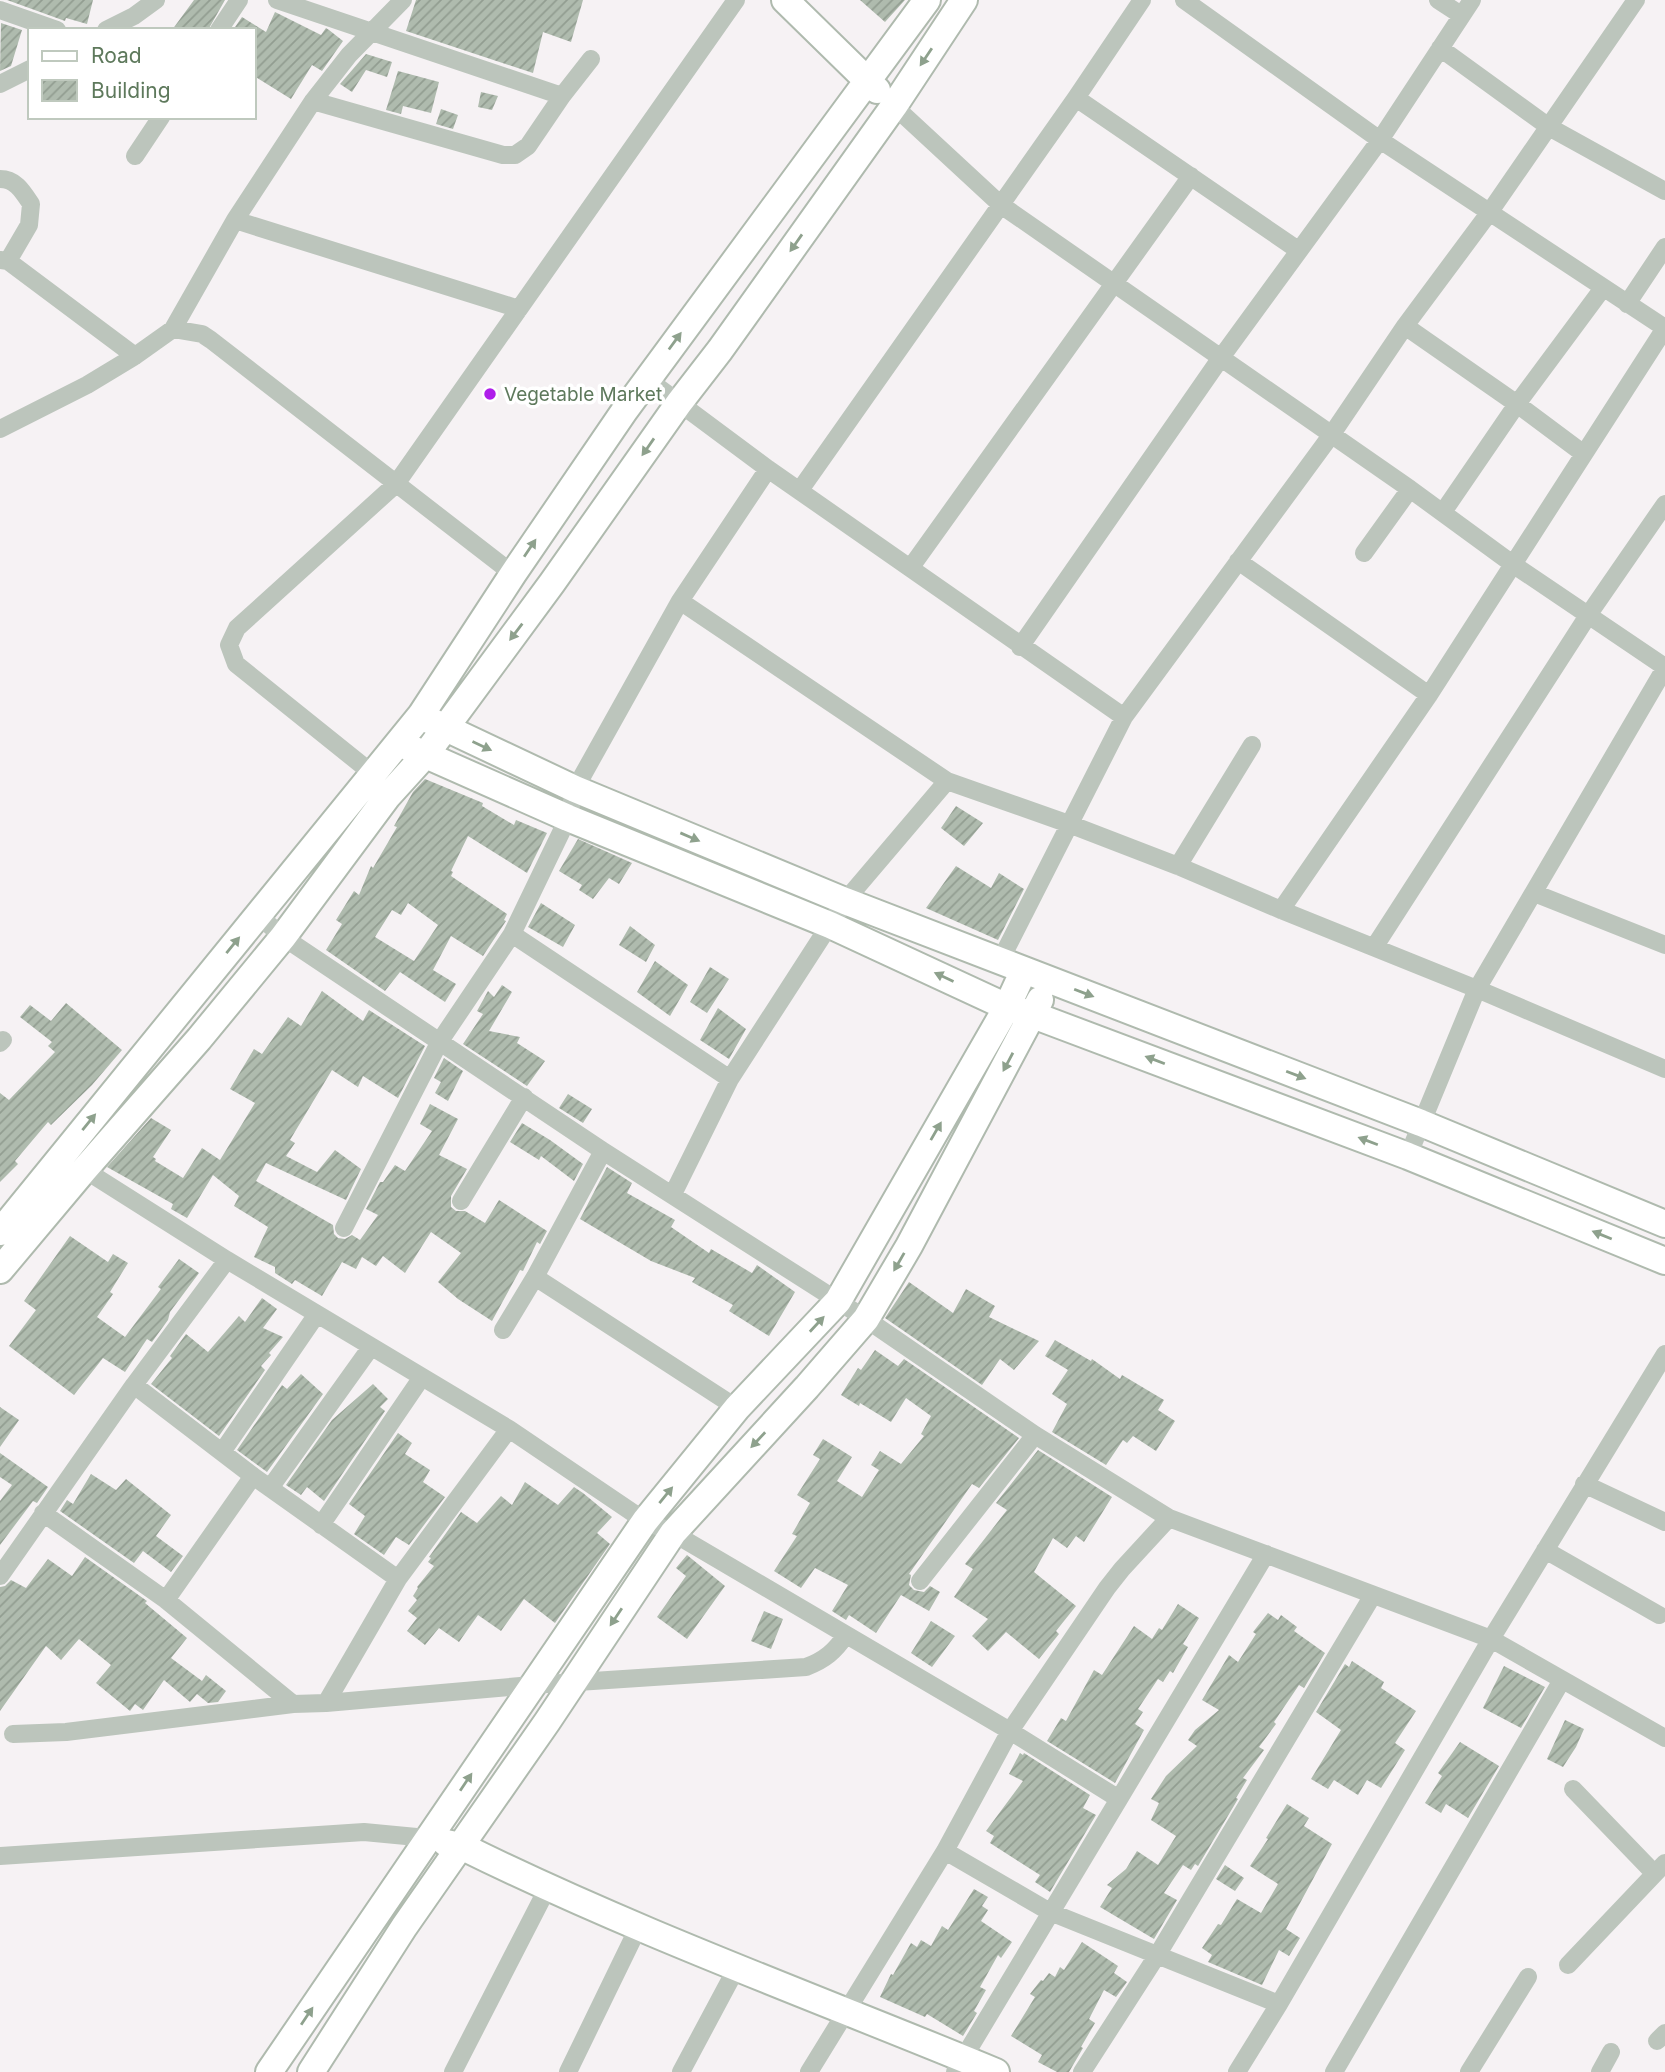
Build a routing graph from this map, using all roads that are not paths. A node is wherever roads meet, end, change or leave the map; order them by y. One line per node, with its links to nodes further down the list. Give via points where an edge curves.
1 (156, 0): 17 (street)
2 (239, 0): 18 (street)
3 (276, 0): 19 (street)
4 (403, 0): 19 (street)
5 (736, 0): 45 (street)
6 (785, 0): 23 (street)
7 (927, 0): 23 (street)
8 (964, 0): 28 (street, one-way to 28)
9 (1142, 0): 26 (street)
10 (1184, 0): 31 (street)
11 (1438, 0): 15 (street)
12 (1472, 0): 15 (street)
13 (1636, 0): 30 (street)
14 (0, 10): 16 (street)
15 (1461, 15): 20 (street)
16 (51, 28)
17 (110, 28)
18 (220, 28)
19 (371, 33): 25 (street); 27 (street)
20 (1440, 48): 30 (street); 31 (street)
21 (591, 59): 25 (street)
22 (28, 70): 24 (street)
23 (866, 80): 28 (street); 50 (street, one-way to 23)
24 (0, 84)
25 (562, 96): 27 (street, via 528,146 515,155)
26 (1076, 98): 33 (street); 36 (street)
27 (313, 101): 38 (street)
28 (894, 106): 36 (street); 51 (street, one-way to 51)
29 (160, 119): 32 (street)
30 (1549, 127): 35 (street); 37 (street)
31 (1380, 139): 37 (street); 40 (street)
32 (135, 156)
33 (1191, 176): 40 (street); 42 (street)
34 (0, 179): 41 (street, via 17,185 31,204 29,225)
35 (1665, 191)
36 (1001, 205): 42 (street); 59 (street)
37 (1489, 213): 43 (street); 46 (street)
38 (235, 220): 45 (street); 47 (street)
39 (1665, 247): 44 (street)
40 (1298, 250): 49 (street)
41 (4, 261): 48 (street)
42 (1114, 284): 49 (street); 65 (street)
43 (1604, 288): 44 (street); 52 (street)
44 (1627, 304): 55 (street, via 1665,328)
45 (519, 309): 57 (street)
46 (1405, 326): 52 (street); 54 (street)
47 (173, 329): 48 (street); 57 (street, via 211,340)
48 (135, 356): 53 (street)
49 (1220, 359): 54 (street); 69 (street)
50 (647, 379): 51 (street); 66 (street, one-way to 50)
51 (679, 403): 56 (street); 74 (street, one-way to 74)
52 (1517, 404): 55 (street); 61 (street)
53 (0, 429)
54 (1332, 435): 58 (street); 63 (street)
55 (1584, 454): 64 (street)
56 (768, 469): 59 (street); 67 (street)
57 (396, 484): 66 (street); 78 (street, via 237,628 229,645 236,664)
58 (1410, 489): 61 (street); 62 (street)
59 (800, 490): 65 (street)
60 (1665, 504): 68 (street)
61 (1443, 512): 64 (street)
62 (1364, 553)
63 (1238, 561): 71 (street); 73 (street)
64 (1514, 565): 68 (street); 71 (street)
65 (911, 567): 69 (street)
66 (513, 573): 72 (street)
67 (680, 601): 79 (street); 80 (street)
68 (1589, 614): 70 (street); 92 (street)
69 (1020, 647): 73 (street)
70 (1665, 668): 84 (street)
71 (1429, 695): 86 (street)
72 (421, 715): 74 (street); 75 (street)
73 (1124, 718): 82 (street)
74 (444, 729): 77 (street); 80 (street, one-way to 80)
75 (398, 743): 77 (street); 78 (street)
76 (1252, 745): 83 (street)
77 (426, 754): 81 (street); 90 (street, via 387,797)
78 (373, 774): 87 (street)
79 (947, 782): 82 (street); 85 (street)
80 (575, 789): 81 (street); 85 (street, one-way to 85)
81 (568, 818): 88 (street); 89 (street)
82 (1069, 824): 83 (street); 93 (street)
83 (1178, 866): 86 (street)
84 (1534, 893): 91 (street); 95 (street)
85 (845, 901): 88 (street); 93 (street)
86 (1281, 911): 92 (street)
87 (258, 915): 90 (street); 105 (street, one-way to 87)
88 (830, 925): 96 (street, one-way to 88); 100 (street)
89 (512, 934): 98 (street); 100 (street)
90 (283, 937): 98 (street); 105 (street, via 199,1039)
91 (1665, 945)
92 (1375, 946): 95 (street)
93 (1012, 965): 94 (street); 96 (street)
94 (1049, 980): 97 (street); 102 (street, one-way to 102)
95 (1477, 989): 99 (street); 102 (street)
96 (1007, 1007): 97 (street); 115 (street, one-way to 96)
97 (1033, 1014): 104 (street, one-way to 97); 117 (street, one-way to 117)
98 (440, 1041): 101 (street); 109 (street)
99 (1665, 1069)
100 (730, 1079): 106 (street)
101 (524, 1097): 103 (street); 107 (street)
102 (1421, 1123): 104 (street); 108 (street)
103 (603, 1151): 106 (street); 114 (street)
104 (1408, 1156): 112 (street, one-way to 104)
105 (73, 1162): 110 (street); 111 (street); 113 (street)
106 (673, 1194): 115 (street)
107 (461, 1201)
108 (1665, 1224)
109 (344, 1228)
110 (0, 1232)
111 (227, 1260): 116 (street); 122 (street)
112 (1665, 1261)
113 (0, 1270)
114 (535, 1277): 118 (street); 123 (street)
115 (838, 1301): 117 (street); 123 (street, one-way to 115)
116 (317, 1314): 119 (street); 126 (street)
117 (866, 1319): 125 (street); 135 (street, one-way to 135)
118 (503, 1330)
119 (371, 1347): 121 (street); 129 (street)
120 (1665, 1354): 128 (street)
121 (422, 1377): 124 (street); 134 (street)
122 (134, 1385): 126 (street); 130 (street)
123 (737, 1408): 132 (street, one-way to 123)
124 (509, 1429): 132 (street); 139 (street)
125 (1035, 1434): 131 (street); 140 (street)
126 (222, 1452): 127 (street)
127 (253, 1476): 129 (street); 142 (street)
128 (1584, 1484): 133 (street); 136 (street)
129 (270, 1488): 134 (street)
130 (43, 1513): 138 (street); 142 (street)
131 (1169, 1518): 137 (street); 151 (street, via 1115,1578)
132 (645, 1521): 135 (street); 148 (street)
133 (1665, 1522)
134 (321, 1524): 139 (street)
135 (673, 1533): 144 (street); 147 (street, one-way to 147)
136 (1545, 1549): 143 (street); 145 (street)
137 (1266, 1554): 141 (street); 155 (street)
138 (0, 1576)
139 (398, 1579): 149 (street)
140 (920, 1581)
141 (1373, 1595): 145 (street); 164 (street)
142 (166, 1600): 150 (street)
143 (1659, 1615)
144 (846, 1635): 147 (street, via 835,1651 806,1667); 151 (street)
145 (1491, 1639): 146 (street); 168 (street)
146 (1562, 1680): 153 (street); 181 (street)
147 (572, 1682): 148 (street); 157 (street)
148 (532, 1685): 149 (street); 156 (street, one-way to 148)
149 (326, 1703): 150 (street)
150 (293, 1704): 152 (street)
151 (1010, 1731): 155 (street); 158 (street)
152 (13, 1734)
153 (1665, 1738)
154 (1573, 1789): 160 (street)
155 (1119, 1799): 162 (street)
156 (428, 1838): 157 (street); 159 (street, via 364,1832); 172 (street, one-way to 156)
157 (461, 1846): 161 (street); 173 (street)
158 (945, 1851): 162 (street); 169 (street)
159 (0, 1856)
160 (1660, 1868): 165 (street)
161 (547, 1889): 163 (street); 174 (street)
162 (1049, 1912): 164 (street); 171 (street)
163 (638, 1928): 166 (street); 175 (street)
164 (1158, 1954): 168 (street); 179 (street)
165 (1568, 1965)
166 (736, 1969): 169 (street); 176 (street)
167 (1528, 1977): 182 (street)
168 (1279, 2004): 180 (street)
169 (847, 2011): 171 (street); 177 (street)
170 (1611, 2052): 183 (street)
171 (959, 2065): 178 (street)
172 (276, 2070)
173 (311, 2072)
174 (453, 2072)
175 (568, 2072)
176 (681, 2072)
177 (809, 2072)
178 (996, 2072)
179 (1082, 2072)
180 (1237, 2072)
181 (1334, 2072)
182 (1469, 2072)
183 (1600, 2072)

